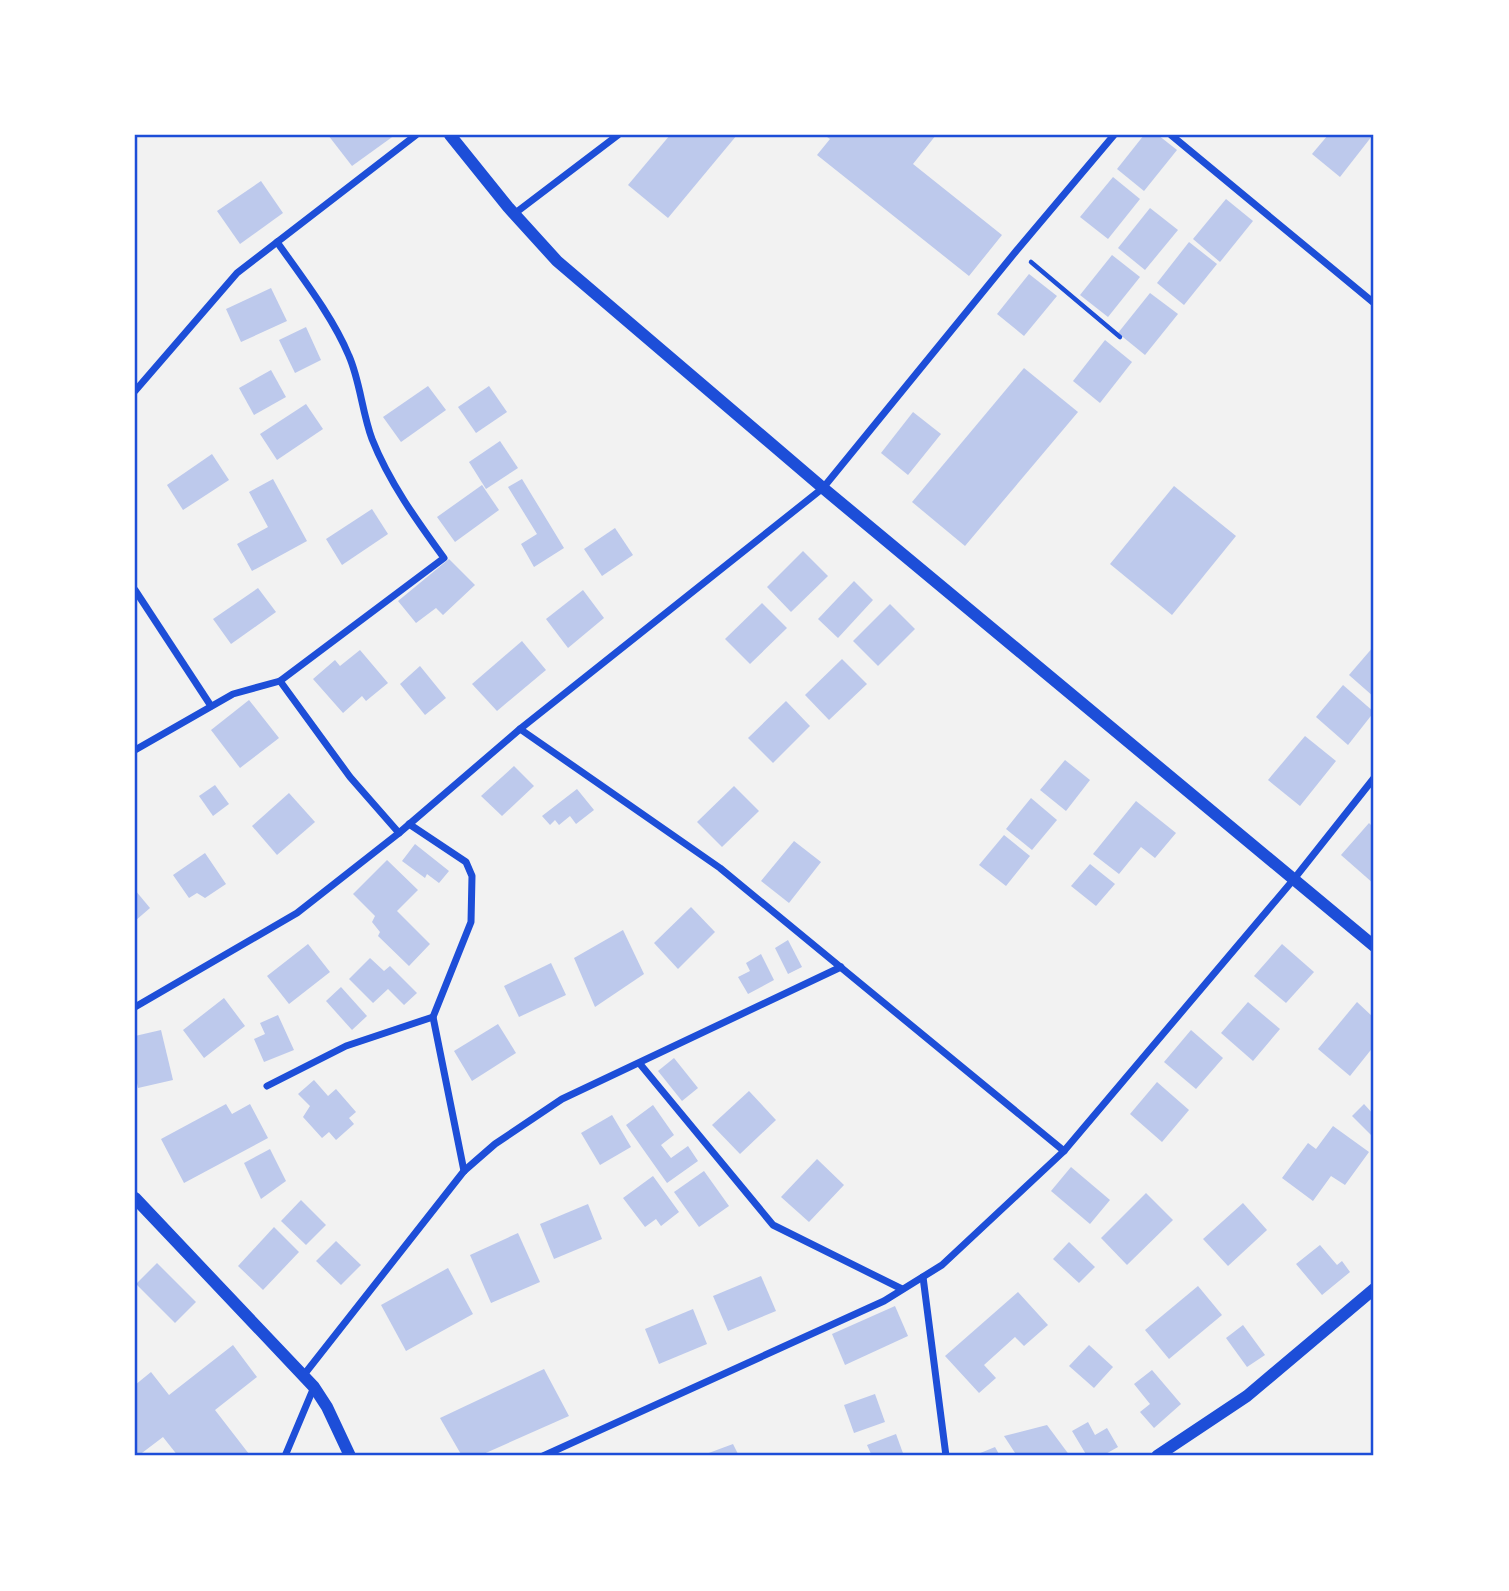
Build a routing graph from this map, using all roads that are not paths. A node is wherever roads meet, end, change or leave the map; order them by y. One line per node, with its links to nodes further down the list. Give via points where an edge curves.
1 (416, 135): 7 (street)
2 (450, 135): 6 (street)
3 (618, 135): 6 (street)
4 (1114, 135): 10 (street)
5 (1171, 135): 8 (street)
6 (514, 214): 10 (street, via 557,261)
7 (277, 242): 9 (street, via 237,273); 12 (street, via 349,356 372,438 387,471 444,558)
8 (1374, 303)
9 (135, 391)
10 (823, 488): 14 (street); 19 (street)
11 (135, 590): 13 (street)
12 (279, 681): 13 (street, via 233,694); 18 (street, via 350,777)
13 (211, 706): 15 (street)
14 (520, 729): 17 (street); 21 (street, via 720,868)
15 (135, 750)
16 (1374, 778): 19 (street)
17 (409, 824): 18 (street); 23 (street, via 466,862 472,876 471,922)
18 (399, 833): 22 (street, via 298,913)
19 (1294, 879): 20 (street); 26 (street)
20 (1374, 946)
21 (841, 967): 24 (street); 26 (street)
22 (135, 1007)
23 (433, 1017): 25 (street, via 346,1046); 27 (street)
24 (640, 1064): 27 (street, via 562,1099); 30 (street, via 773,1225)
25 (267, 1086)
26 (1064, 1151): 29 (street, via 942,1265)
27 (464, 1171): 32 (street)
28 (135, 1198): 32 (street)
29 (923, 1277): 30 (street); 37 (street)
30 (902, 1289): 36 (street)
31 (1374, 1289): 38 (street, via 1247,1396)
32 (303, 1376): 33 (street)
33 (314, 1387): 34 (street); 35 (street)
34 (285, 1456)
35 (350, 1456)
36 (543, 1456)
37 (946, 1456)
38 (1157, 1456)

